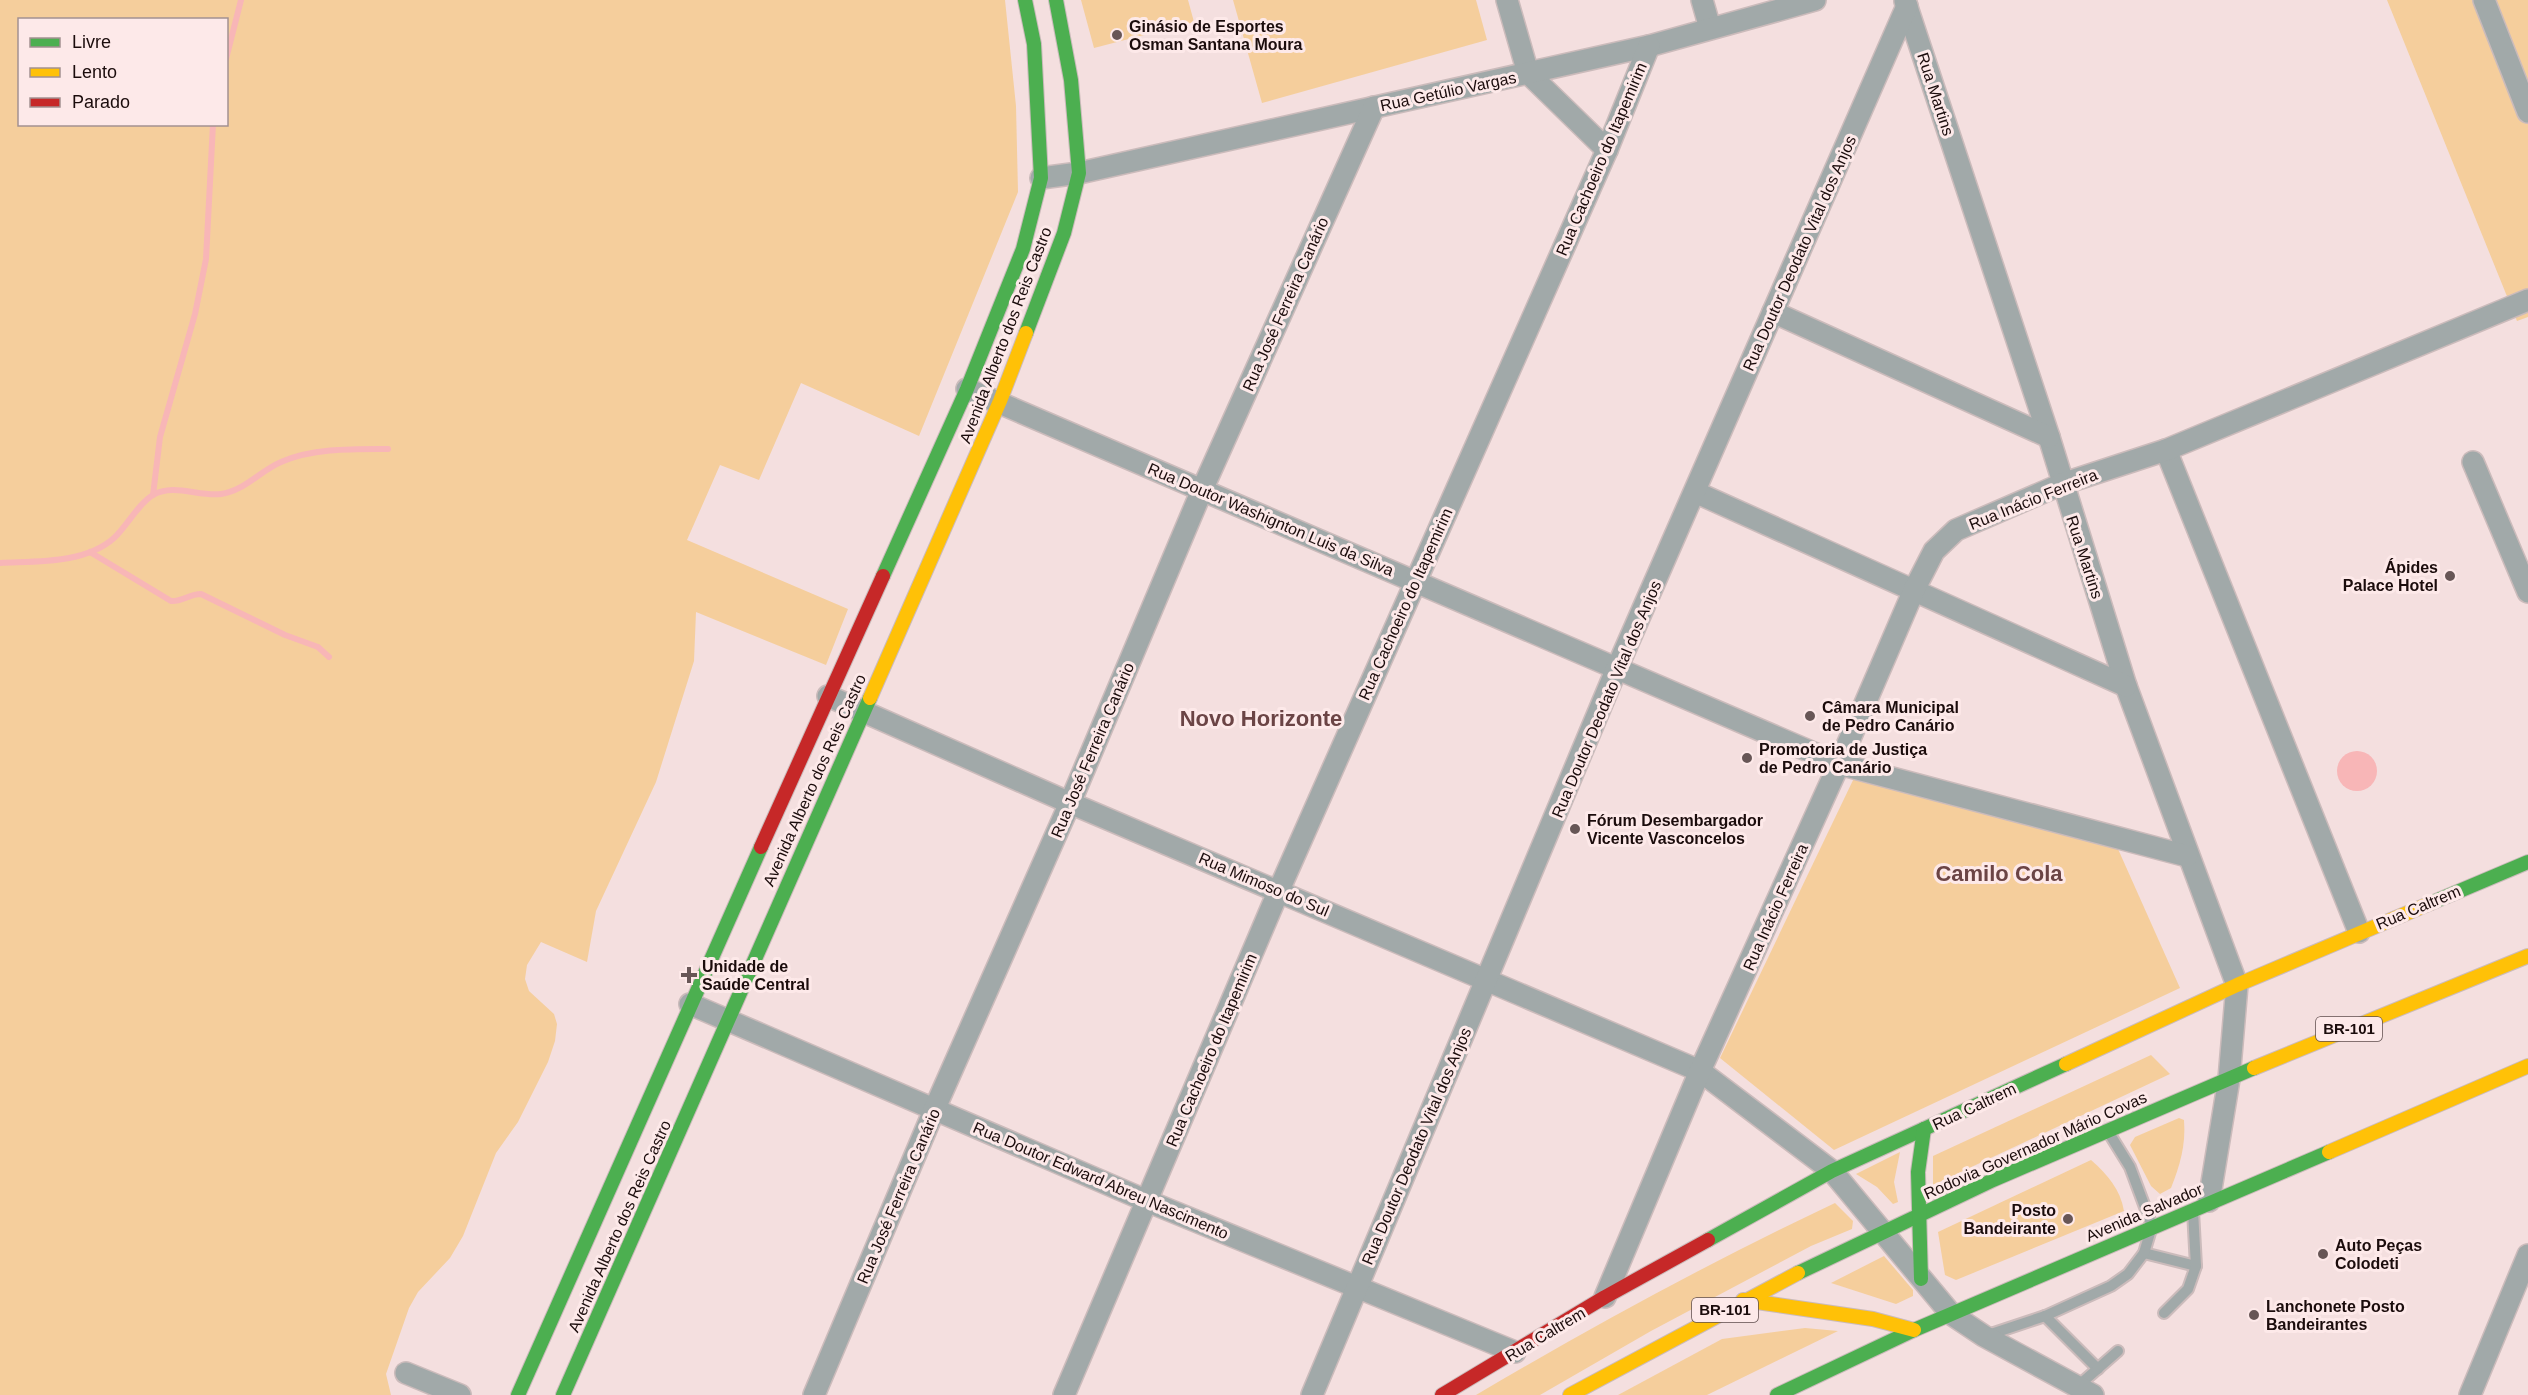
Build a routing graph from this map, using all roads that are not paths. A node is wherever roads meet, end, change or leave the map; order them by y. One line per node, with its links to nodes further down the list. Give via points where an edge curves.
1 (1025, 0): 15 (main road, Avenida Alberto dos Reis Castro, via 1034,44)
2 (1056, 0): 14 (main road, Avenida Alberto dos Reis Castro, via 1071,80)
3 (1507, 0): 10 (street)
4 (1702, 0): 8 (street)
5 (1815, 0): 8 (street, Rua Getúlio Vargas)
6 (2484, 0): 12 (street)
7 (1906, 3): 17 (street, Rua Doutor Deodato Vital dos Anjos); 20 (street, Rua Martins)
8 (1710, 28): 9 (street, Rua Getúlio Vargas)
9 (1649, 46): 10 (street, Rua Getúlio Vargas); 13 (street, Rua Cachoeiro do Itapemirim)
10 (1528, 73): 11 (street, Rua Getúlio Vargas); 13 (street)
11 (1374, 107): 14 (street, Rua Getúlio Vargas); 24 (street, Rua José Ferreira Canário)
12 (2528, 112)
13 (1607, 150): 26 (street, Rua Cachoeiro do Itapemirim)
14 (1079, 173): 15 (street, Rua Getúlio Vargas); 19 (main road, Avenida Alberto dos Reis Castro, via 1064,233)
15 (1041, 178): 18 (main road, Avenida Alberto dos Reis Castro, via 1023,249)
16 (2528, 300): 21 (street, Rua Inácio Ferreira)
17 (1773, 312): 20 (street); 25 (street, Rua Doutor Deodato Vital dos Anjos)
18 (967, 389): 19 (street, Rua Doutor Washignton Luis da Silva); 31 (main road, Avenida Alberto dos Reis Castro)
19 (1000, 401): 24 (street, Rua Doutor Washignton Luis da Silva); 32 (main road, Avenida Alberto dos Reis Castro)
20 (2049, 437): 23 (street, Rua Martins)
21 (2166, 450): 23 (street, Rua Inácio Ferreira); 38 (street)
22 (2473, 462): 28 (street)
23 (2062, 484): 27 (street, Rua Inácio Ferreira, via 1956,530 1934,551); 30 (street, Rua Martins)
24 (1202, 490): 26 (street, Rua Doutor Washignton Luis da Silva); 34 (street, Rua José Ferreira Canário)
25 (1695, 492): 27 (street); 29 (street, Rua Doutor Deodato Vital dos Anjos)
26 (1415, 581): 29 (street, Rua Doutor Washignton Luis da Silva); 37 (street, Rua Cachoeiro do Itapemirim)
27 (1914, 590): 30 (street); 33 (street, Rua Inácio Ferreira)
28 (2528, 592)
29 (1617, 668): 33 (street, Rua Doutor Washignton Luis da Silva); 40 (street, Rua Doutor Deodato Vital dos Anjos)
30 (2126, 686): 35 (street, Rua Martins)
31 (828, 696): 32 (street, Rua Mimoso do Sul); 42 (main road, Avenida Alberto dos Reis Castro)
32 (862, 711): 34 (street, Rua Mimoso do Sul); 43 (main road, Avenida Alberto dos Reis Castro)
33 (1839, 764): 35 (street, Rua Doutor Washignton Luis da Silva); 45 (street, Rua Inácio Ferreira)
34 (1070, 803): 37 (street, Rua Mimoso do Sul); 47 (street, Rua José Ferreira Canário)
35 (2187, 856): 41 (street, Rua Martins)
36 (2528, 862): 38 (main road, Rua Caltrem)
37 (1279, 890): 40 (street, Rua Mimoso do Sul); 51 (street, Rua Cachoeiro do Itapemirim)
38 (2359, 932): 41 (main road, Rua Caltrem)
39 (2528, 956): 46 (main road, Rodovia Governador Mário Covas / BR-101)
40 (1487, 980): 45 (street, Rua Mimoso do Sul); 60 (street, Rua Doutor Deodato Vital dos Anjos)
41 (2236, 985): 46 (street, Rua Martins); 48 (main road, Rua Caltrem)
42 (690, 1004): 43 (street, Rua Doutor Edward Abreu Nascimento); 74 (main road, Avenida Alberto dos Reis Castro)
43 (727, 1020): 47 (street, Rua Doutor Edward Abreu Nascimento); 75 (main road, Avenida Alberto dos Reis Castro)
44 (2528, 1066): 52 (main road, Avenida Salvador)
45 (1700, 1071): 50 (street, Rua Mimoso do Sul); 61 (street, Rua Inácio Ferreira)
46 (2229, 1079): 49 (main road, Rodovia Governador Mário Covas / BR-101); 52 (street, Rua Martins)
47 (935, 1108): 51 (street, Rua Doutor Edward Abreu Nascimento); 76 (street, Rua José Ferreira Canário)
48 (1924, 1129): 50 (main road, Rua Caltrem); 53 (main road, via 1918,1172)
49 (2107, 1130): 53 (main road, Rodovia Governador Mário Covas / BR-101); 54 (lane, via 2130,1167)
50 (1832, 1171): 55 (street, Rua Mimoso do Sul); 61 (main road, Rua Caltrem)
51 (1147, 1202): 60 (street, Rua Doutor Edward Abreu Nascimento); 77 (street, Rua Cachoeiro do Itapemirim)
52 (2201, 1205): 54 (main road, Avenida Salvador); 58 (lane)
53 (1920, 1213): 55 (main road, Rodovia Governador Mário Covas / BR-101); 59 (main road)
54 (2152, 1226): 56 (lane); 64 (main road, Avenida Salvador)
55 (1883, 1231): 59 (street, Rua Mimoso do Sul); 62 (main road, Rodovia Governador Mário Covas / BR-101)
56 (2144, 1253): 58 (lane); 65 (lane, via 2128,1275)
57 (2528, 1255): 82 (street)
58 (2196, 1266): 63 (lane, via 2188,1289)
59 (1921, 1280): 64 (street, Rua Mimoso do Sul)
60 (1355, 1289): 69 (street, Rua Doutor Edward Abreu Nascimento); 78 (street, Rua Doutor Deodato Vital dos Anjos)
61 (1605, 1297): 69 (main road, Rua Caltrem)
62 (1743, 1300): 66 (main road, via 1873,1319); 80 (main road, Rodovia Governador Mário Covas / BR-101)
63 (2164, 1313)
64 (1952, 1314): 66 (main road, Avenida Salvador); 67 (street, Rua Mimoso do Sul)
65 (2045, 1316): 67 (lane); 70 (lane)
66 (1914, 1330): 81 (main road, Avenida Salvador)
67 (1984, 1336): 72 (street, Rua Mimoso do Sul)
68 (2118, 1351): 70 (lane)
69 (1515, 1352): 79 (main road, Rua Caltrem)
70 (2098, 1369): 72 (lane)
71 (406, 1373): 73 (street)
72 (2086, 1391)
73 (460, 1395)
74 (518, 1395)
75 (563, 1395)
76 (814, 1395)
77 (1064, 1395)
78 (1312, 1395)
79 (1442, 1395)
80 (1570, 1395)
81 (1778, 1395)
82 (2470, 1395)

